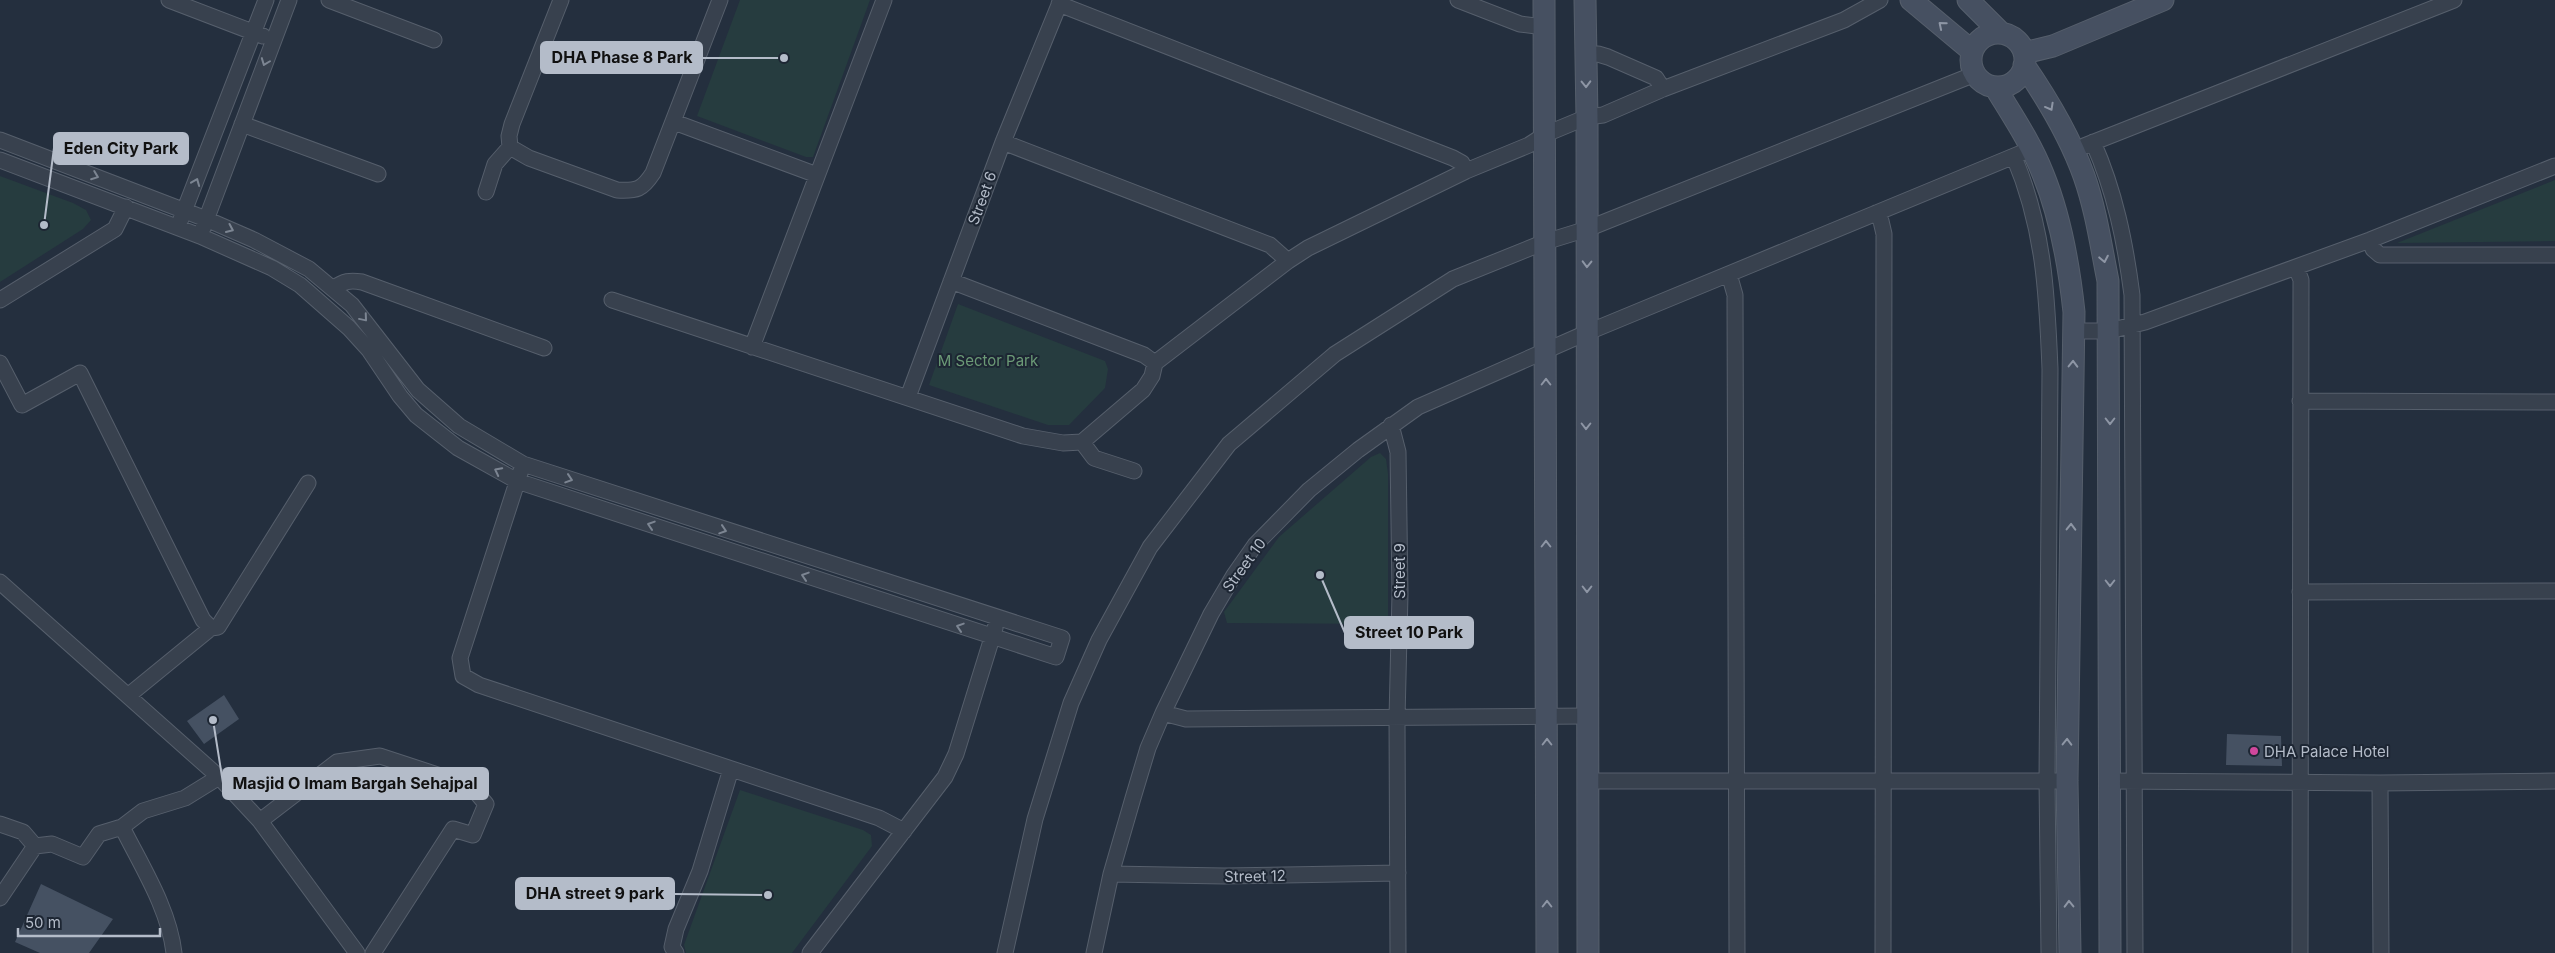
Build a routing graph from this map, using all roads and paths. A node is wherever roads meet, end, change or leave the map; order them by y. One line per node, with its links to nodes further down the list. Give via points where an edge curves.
1 (169, 0): 18 (street)
2 (266, 0): 18 (street)
3 (289, 0): 20 (street)
4 (328, 0): 21 (street)
5 (561, 0): 35 (street, via 512,124)
6 (720, 0): 29 (street)
7 (884, 0): 42 (street)
8 (1458, 0): 17 (street, via 1520,24)
9 (1544, 0): 17 (street)
10 (1584, 0): 23 (street)
11 (1880, 0): 27 (street, via 1844,20)
12 (1911, 0): 22 (street, one-way to 12)
13 (1968, 0): 19 (street)
14 (2163, 0): 24 (street)
15 (2454, 0): 34 (street)
16 (1060, 2): 33 (street, Street 6); 40 (street, via 1453,158)
17 (1544, 28): 31 (street)
18 (253, 32): 20 (street); 45 (street, one-way to 18)
19 (2002, 33): 22 (street, via 1984,36); 24 (street, via 2020,44)
20 (274, 39): 30 (street, one-way to 30)
21 (434, 40)
22 (1972, 51): 25 (street, via 1971,63)
23 (1586, 55): 27 (street, via 1608,56 1656,78); 28 (street, one-way to 28)
24 (2024, 59): 26 (street, via 2014,82); 36 (street, one-way to 36)
25 (1975, 74): 26 (street, via 1987,85); 49 (street)
26 (1995, 87): 37 (street)
27 (1663, 89): 28 (street, via 1603,114)
28 (1587, 116): 31 (street); 49 (street)
29 (674, 122): 35 (street, via 648,180 644,186 631,191 616,190 529,158); 42 (street)
30 (242, 124): 41 (street); 47 (street)
31 (1546, 134): 40 (street, via 1529,145); 52 (street)
32 (0, 140): 45 (street, one-way to 45)
33 (1003, 142): 54 (street, via 1270,245); 57 (street, Street 6)
34 (2093, 142): 36 (street); 61 (street, via 2120,216 2132,295)
35 (510, 147): 43 (street, via 495,164)
36 (2073, 150): 63 (street, one-way to 63, via 2093,204 2100,237 2108,281)
37 (2023, 153): 46 (street, Street 10); 62 (street, via 2043,173 2058,219 2071,291); 94 (street, via 2042,248 2048,315)
38 (0, 160): 44 (street)
39 (2555, 166): 51 (street)
40 (1466, 170): 54 (street, via 1354,224)
41 (378, 174)
42 (817, 176): 65 (street)
43 (486, 192)
44 (126, 207): 48 (street); 59 (street, via 116,229)
45 (184, 211): 47 (street); 48 (street)
46 (1876, 213): 56 (street, Street 10); 93 (street, via 1884,234)
47 (206, 219): 50 (street); 58 (street, one-way to 58, via 309,269)
48 (177, 227): 50 (street)
49 (1587, 229): 52 (street); 64 (street, one-way to 64)
50 (200, 236): 77 (street, one-way to 50, via 458,448 416,414 356,335 300,285 272,268)
51 (2370, 240): 53 (street, via 2380,255); 55 (street)
52 (1545, 242): 67 (street); 114 (street, via 1453,279 1334,354 1229,444 1150,547 1099,640 1071,704 1036,819)
53 (2555, 255)
54 (1288, 261): 69 (street)
55 (2296, 267): 61 (street); 71 (street, via 2300,280)
56 (1729, 274): 64 (street, Street 10); 98 (street, via 1735,295)
57 (951, 281): 69 (street, via 1144,355); 70 (street, Street 6)
58 (334, 288): 66 (street, via 352,280 362,282); 75 (street, one-way to 75, via 366,320 418,390 459,426)
59 (0, 300)
60 (612, 300): 65 (street)
61 (2133, 326): 63 (street); 96 (street)
62 (2073, 331): 63 (street); 94 (street, one-way to 62)
63 (2109, 331): 95 (street, one-way to 95)
64 (1586, 333): 67 (street, Street 10); 88 (street, one-way to 88)
65 (752, 347): 70 (street)
66 (544, 348)
67 (1546, 351): 73 (street, Street 10, via 1418,407); 87 (street, one-way to 67)
68 (0, 363): 83 (street, via 22,405 80,373 203,620)
69 (1155, 363): 74 (street, via 1152,376 1143,390)
70 (908, 398): 74 (street, via 1023,436 1063,443)
71 (2300, 401): 72 (street); 81 (street)
72 (2555, 402)
73 (1391, 424): 86 (street, Street 10, via 1309,490 1255,545 1211,614); 89 (street, Street 9, via 1398,452 1400,594)
74 (1082, 442): 76 (street, via 1094,458)
75 (523, 464): 77 (street); 82 (street, one-way to 82)
76 (1134, 472)
77 (517, 481): 84 (street, one-way to 77); 90 (street, via 460,658 463,676 479,685)
78 (308, 483): 83 (street, via 218,628)
79 (0, 582): 85 (street)
80 (2555, 591): 81 (street)
81 (2300, 592): 99 (street)
82 (998, 619): 84 (street); 84 (street, via 1062,638 1056,657)
83 (211, 628): 85 (street)
84 (992, 637): 104 (street, via 956,754 945,777)
85 (129, 695): 91 (street)
86 (1163, 713): 89 (street, via 1186,719); 107 (street, Street 10, via 1148,748)
87 (1547, 716): 88 (street); 89 (street); 117 (street, one-way to 87)
88 (1587, 716): 92 (street)
89 (1397, 718): 106 (street, Street 9)
90 (731, 769): 104 (street, via 879,818); 112 (street, via 700,872 676,929 672,947)
91 (219, 777): 101 (street); 103 (street, via 185,798 143,811)
92 (1588, 781): 98 (street); 118 (street)
93 (1882, 781): 94 (street); 98 (street); 120 (street)
94 (2057, 781): 121 (street); 122 (street, one-way to 94)
95 (2110, 781): 96 (street); 123 (street)
96 (2136, 781): 99 (street); 124 (street)
97 (2555, 781): 100 (street)
98 (1737, 782): 119 (street)
99 (2300, 782): 100 (street); 125 (street)
100 (2380, 783): 126 (street)
101 (260, 822): 110 (street); 111 (street, via 337,762 380,756 471,786 486,804 473,835 454,829)
102 (0, 824): 105 (street, via 23,832)
103 (122, 828): 105 (street, via 100,834 83,857 52,844); 109 (street, via 160,904)
104 (904, 830): 113 (street)
105 (35, 846): 108 (street)
106 (1398, 873): 107 (street, Street 12); 116 (street, Street 9)
107 (1111, 874): 115 (street, Street 10)
108 (0, 898)
109 (174, 953)
110 (357, 953)
111 (373, 953)
112 (676, 953)
113 (810, 953)
114 (1005, 953)
115 (1094, 953)
116 (1398, 953)
117 (1547, 953)
118 (1588, 953)
119 (1737, 953)
120 (1883, 953)
121 (2049, 953)
122 (2070, 953)
123 (2110, 953)
124 (2135, 953)
125 (2300, 953)
126 (2381, 953)

